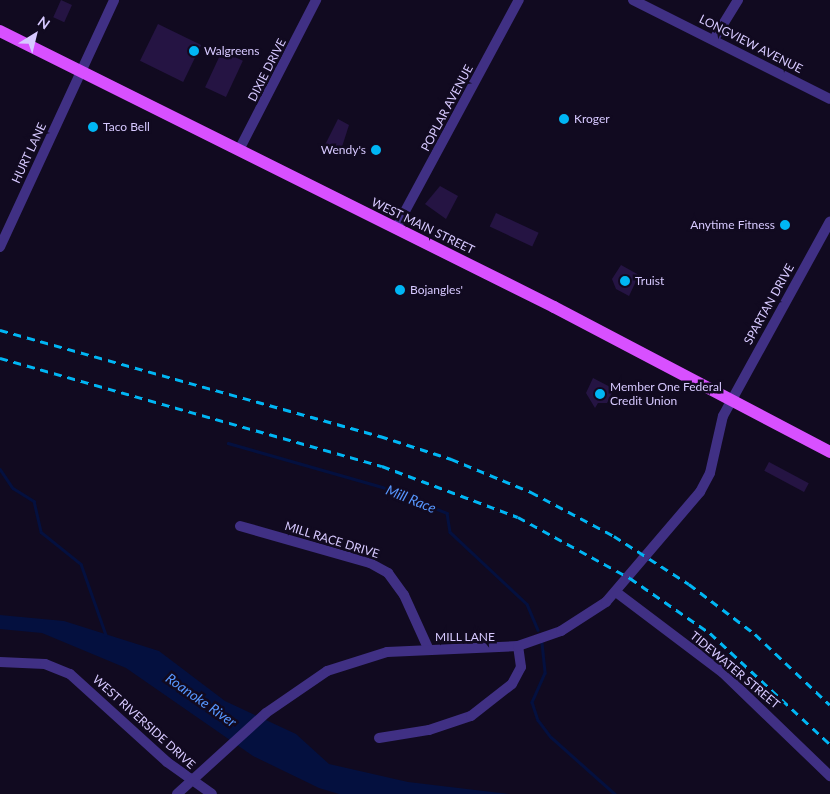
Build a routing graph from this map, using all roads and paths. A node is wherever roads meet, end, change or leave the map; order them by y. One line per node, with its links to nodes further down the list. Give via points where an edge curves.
1 (114, 0): 8 (street, HURT LANE)
2 (316, 0): 10 (street, DIXIE DRIVE)
3 (519, 0): 12 (street, POPLAR AVENUE)
4 (633, 0): 7 (street, LONGVIEW AVENUE)
5 (738, 0): 7 (street)
6 (0, 31): 8 (main road, WEST MAIN STREET)
7 (714, 39): 9 (street, LONGVIEW AVENUE)
8 (81, 71): 10 (main road, WEST MAIN STREET); 13 (street, HURT LANE)
9 (830, 99)
10 (240, 150): 12 (main road, WEST MAIN STREET)
11 (830, 221): 14 (street, SPARTAN DRIVE)
12 (396, 228): 14 (main road, WEST MAIN STREET)
13 (0, 247)
14 (731, 400): 15 (main road, WEST MAIN STREET); 17 (street, MILL LANE, via 700,492)
15 (830, 452)
16 (240, 526): 19 (street, MILL RACE DRIVE, via 370,563 388,573 404,595)
17 (616, 592): 18 (street, MILL LANE, via 575,624); 22 (street, TIDEWATER STREET, via 730,679)
18 (518, 646): 19 (street, MILL LANE, via 474,652); 21 (street, via 520,667 512,684 471,716 429,730)
19 (429, 650): 23 (street, MILL LANE, via 387,652 347,662 311,680 266,713)
20 (0, 662): 23 (street, WEST RIVERSIDE DRIVE, via 38,663 70,674)
21 (379, 738)
22 (830, 776)
23 (190, 781): 24 (street, MILL LANE); 25 (street, WEST RIVERSIDE DRIVE)
24 (177, 794)
25 (212, 794)

